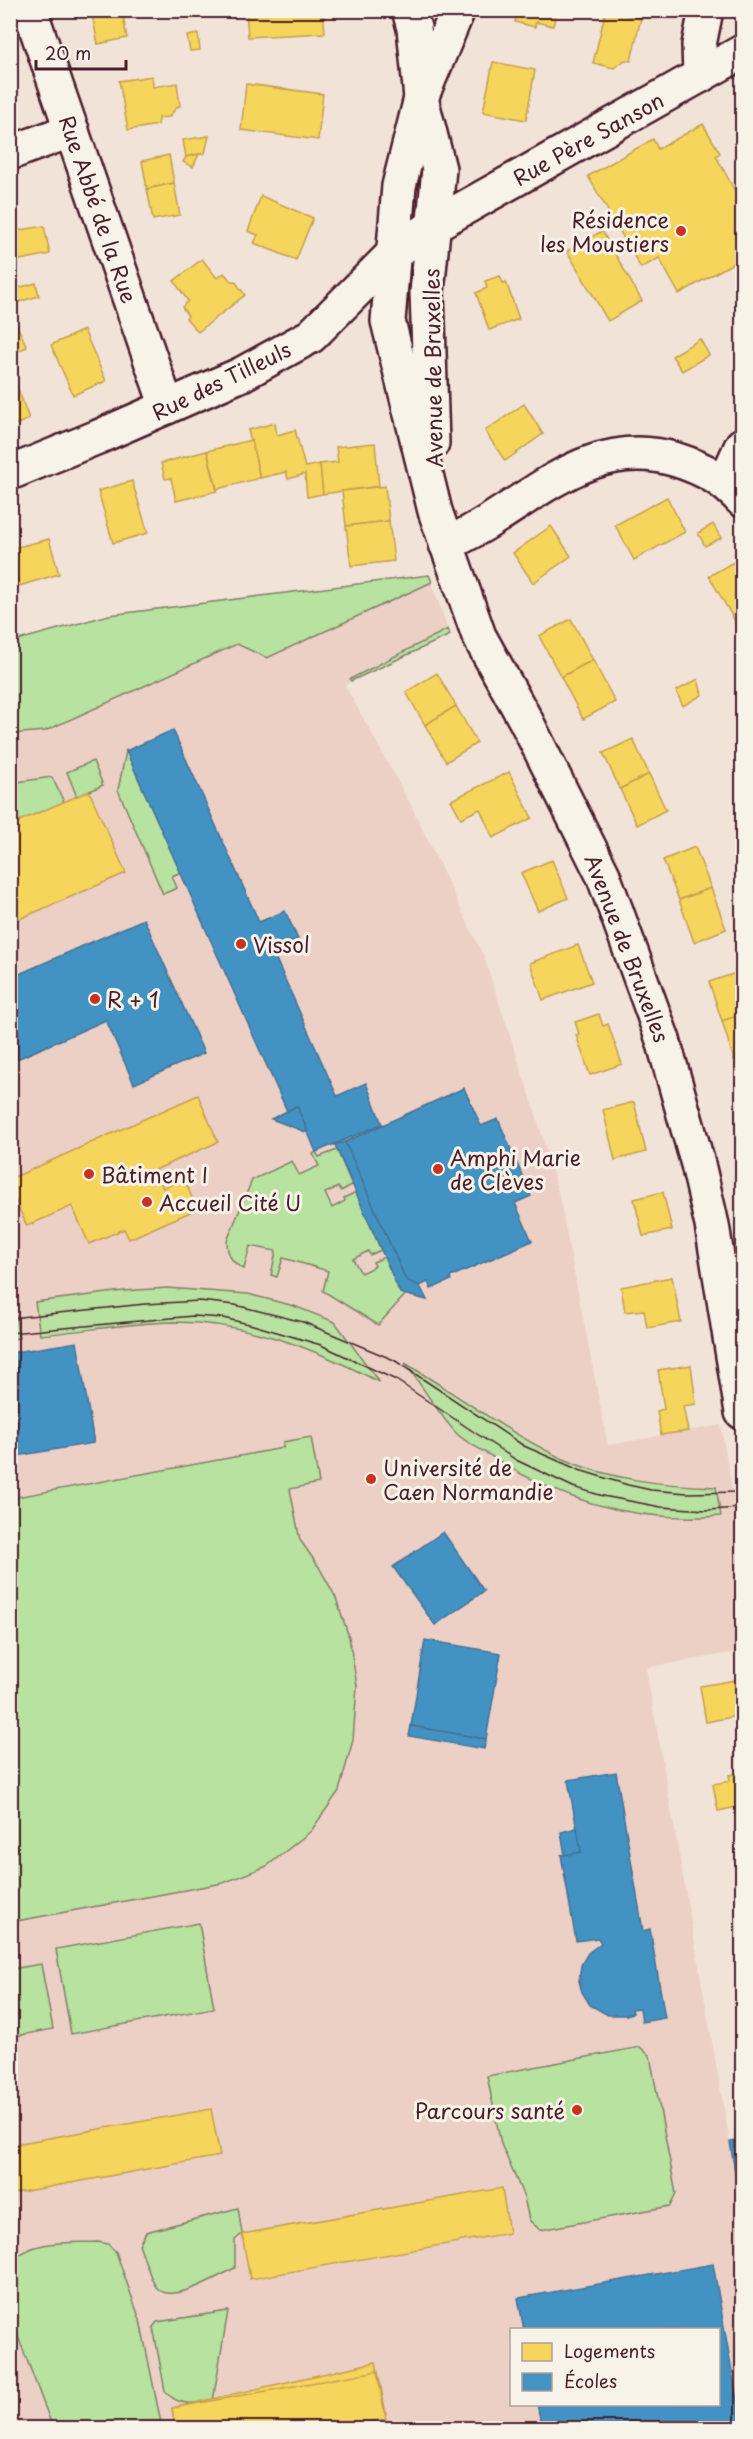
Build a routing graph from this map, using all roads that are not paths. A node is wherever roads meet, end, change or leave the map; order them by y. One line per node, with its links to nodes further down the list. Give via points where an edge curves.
1 (30, 10): 8 (street, Rue Abbé de la Rue)
2 (409, 10): 7 (street)
3 (458, 10): 7 (street)
4 (706, 10): 6 (street, via 699,45)
5 (742, 52): 6 (street, Rue Père Sanson)
6 (700, 76): 10 (street, Rue Père Sanson)
7 (421, 98): 10 (street, Avenue de Bruxelles, via 439,169); 11 (street, Avenue de Bruxelles, via 399,186)
8 (72, 130): 9 (street); 12 (street, Rue Abbé de la Rue)
9 (10, 153)
10 (434, 225): 11 (street, Rue des Tilleuls); 16 (street, Avenue de Bruxelles, via 427,292)
11 (394, 253): 12 (street, Rue des Tilleuls, via 311,336 242,374); 16 (street, Avenue de Bruxelles, via 388,321)
12 (167, 407): 14 (street, Rue des Tilleuls)
13 (742, 445): 15 (street)
14 (10, 474)
15 (734, 491): 17 (street, via 696,467 650,454 604,458 565,473 470,535)
16 (435, 511): 17 (street, Avenue de Bruxelles)
17 (446, 544): 18 (street, Avenue de Bruxelles, via 479,636 570,804 603,875 639,969 698,1164 712,1225)
18 (742, 1412)

